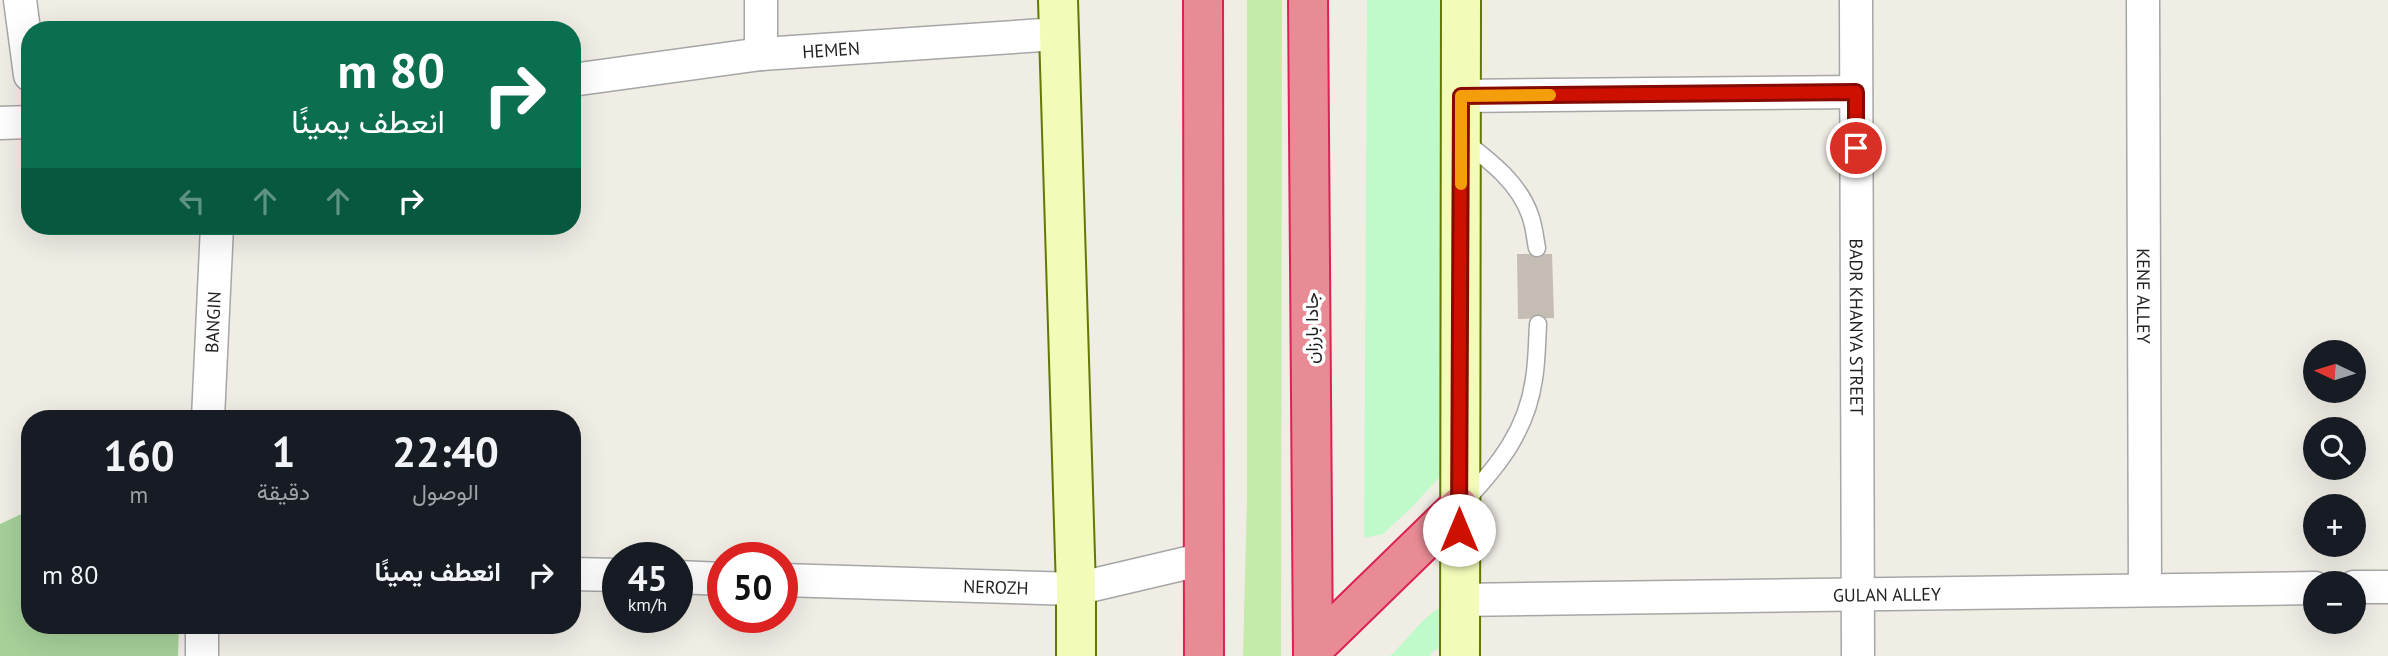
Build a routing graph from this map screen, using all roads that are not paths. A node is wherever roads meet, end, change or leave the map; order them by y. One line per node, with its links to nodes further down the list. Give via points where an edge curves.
1 (20, 0): 9 (street)
2 (761, 0): 10 (street)
3 (1203, 0): 22 (highway)
4 (1308, 0): 34 (highway, جادا بارزان)
5 (1461, 0): 13 (main road)
6 (1856, 0): 12 (street, BADR KHANYA STREET)
7 (2143, 0): 30 (street, KENE ALLEY)
8 (1058, 17): 10 (street, HEMEN); 29 (main road)
9 (23, 21)
10 (761, 54): 11 (street, HEMEN)
11 (581, 79)
12 (1856, 92): 13 (street); 31 (street, BADR KHANYA STREET)
13 (1461, 96): 16 (main road)
14 (21, 122): 15 (street)
15 (0, 123)
16 (1461, 139): 18 (lane, via 1490,160 1515,188 1530,215); 21 (main road)
17 (217, 235): 20 (street, BANGIN)
18 (1537, 248)
19 (1538, 324): 21 (lane, via 1534,380 1520,428 1495,469)
20 (208, 410)
21 (1459, 506): 32 (main road); 34 (highway)
22 (1204, 559): 29 (street, NEROZH); 37 (highway)
23 (581, 574): 24 (street)
24 (602, 575)
25 (798, 580): 29 (street, NEROZH)
26 (2366, 587): 27 (street)
27 (2388, 587)
28 (2303, 588): 30 (street, GULAN ALLEY)
29 (1076, 589): 36 (main road)
30 (2145, 590): 31 (street, GULAN ALLEY)
31 (1857, 593): 32 (street, GULAN ALLEY); 39 (street, BADR KHANYA STREET)
32 (1460, 600): 38 (main road)
33 (202, 634): 35 (street)
34 (1313, 652)
35 (202, 656)
36 (1076, 656)
37 (1205, 656)
38 (1460, 656)
39 (1857, 656)

